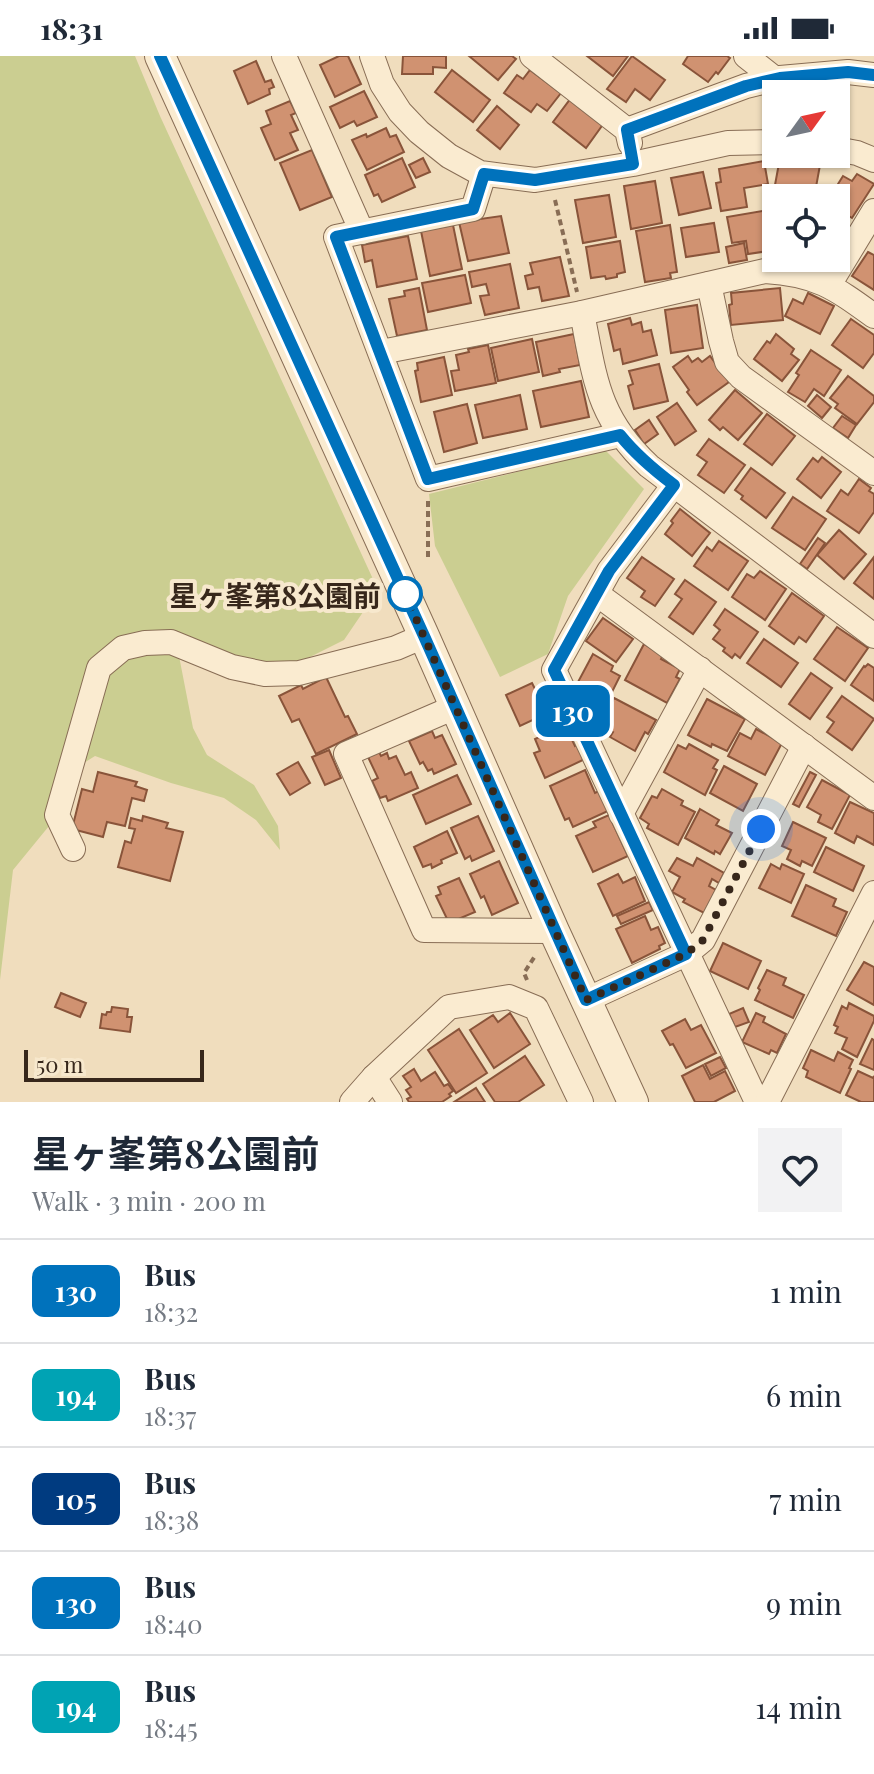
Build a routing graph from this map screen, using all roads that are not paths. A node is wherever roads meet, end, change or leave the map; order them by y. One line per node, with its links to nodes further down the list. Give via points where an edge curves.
1 (160, 56): 26 (street)
2 (284, 56): 16 (street)
3 (372, 56): 14 (street, via 400,112 449,156)
4 (532, 56): 9 (street)
5 (746, 56): 8 (street)
6 (797, 56): 8 (street)
7 (874, 75): 8 (street)
8 (777, 78): 9 (street)
9 (627, 130): 13 (street)
10 (762, 142): 13 (street, via 728,143)
11 (850, 152): 12 (street)
12 (874, 160)
13 (633, 164): 14 (street, via 535,180)
14 (484, 174): 16 (street, via 473,209)
15 (874, 211): 18 (street)
16 (362, 232): 21 (street, via 336,237)
17 (709, 284): 18 (street, via 765,271 790,272); 19 (street); 23 (street, via 727,362)
18 (829, 285): 20 (street)
19 (582, 313): 21 (street); 22 (street, via 597,387)
20 (874, 316)
21 (381, 352): 22 (street, via 428,479)
22 (620, 435): 24 (street)
23 (874, 473)
24 (674, 485): 25 (street); 27 (street)
25 (597, 594): 28 (street); 32 (street, via 554,670)
26 (424, 636): 29 (street); 33 (street, via 299,673 265,674 232,667 171,642 123,648 99,668 57,815)
27 (874, 636)
28 (700, 669): 30 (street); 32 (street)
29 (455, 707): 35 (street); 35 (street, via 346,754 424,930)
30 (804, 746): 31 (street); 36 (street, via 703,940)
31 (874, 798)
32 (621, 814): 36 (street)
33 (73, 849)
34 (874, 893): 44 (street)
35 (555, 933): 37 (street)
36 (686, 954): 37 (street); 43 (street)
37 (586, 1000): 42 (street)
38 (374, 1077): 39 (street); 40 (street); 41 (street, via 449,1007 509,997 536,1008)
39 (352, 1102)
40 (390, 1102)
41 (581, 1102)
42 (633, 1102)
43 (757, 1102)
44 (767, 1102)

